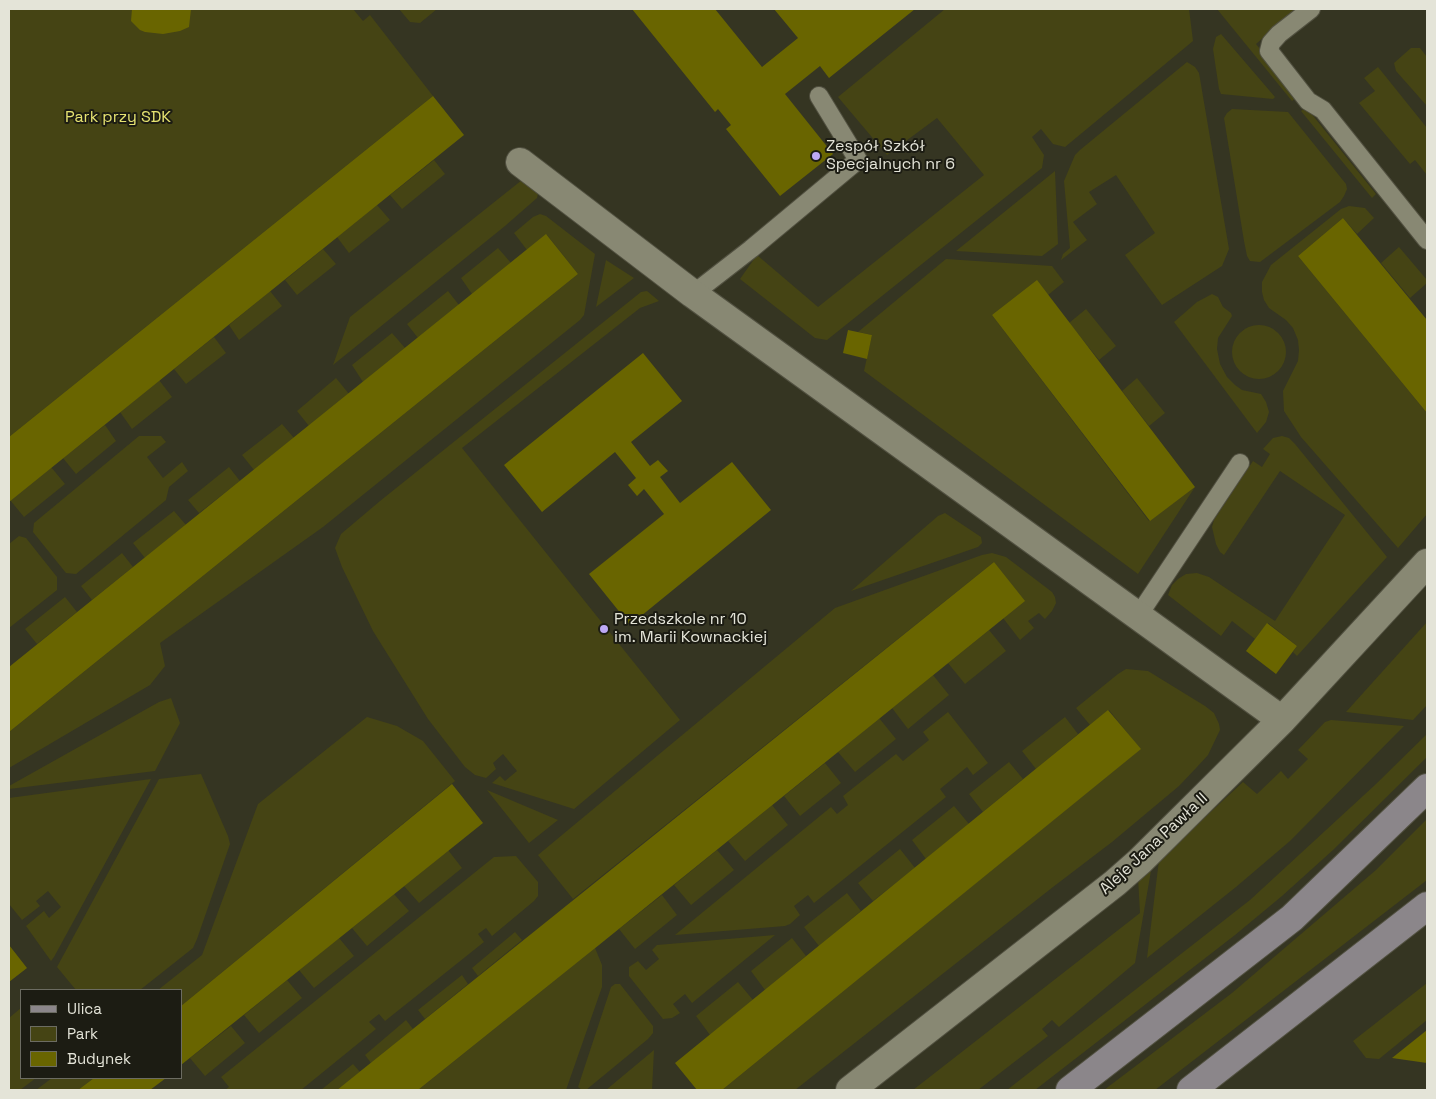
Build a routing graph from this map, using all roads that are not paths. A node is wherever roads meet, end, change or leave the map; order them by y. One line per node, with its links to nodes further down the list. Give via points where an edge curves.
1 (1311, 9): 4 (lane, via 1280,34 1271,43 1269,51 1308,101 1323,110)
2 (819, 96): 5 (lane, via 858,160)
3 (520, 162): 5 (street)
4 (1427, 240)
5 (693, 294): 8 (street)
6 (1240, 463): 8 (lane)
7 (1427, 563): 9 (street, Aleje Jana Pawła II)
8 (1138, 616): 9 (street)
9 (1282, 720): 12 (street, Aleje Jana Pawła II, via 1115,883)
10 (1427, 788): 13 (main road, via 1292,918)
11 (1427, 906): 14 (main road)
12 (850, 1090)
13 (1070, 1090)
14 (1191, 1090)

